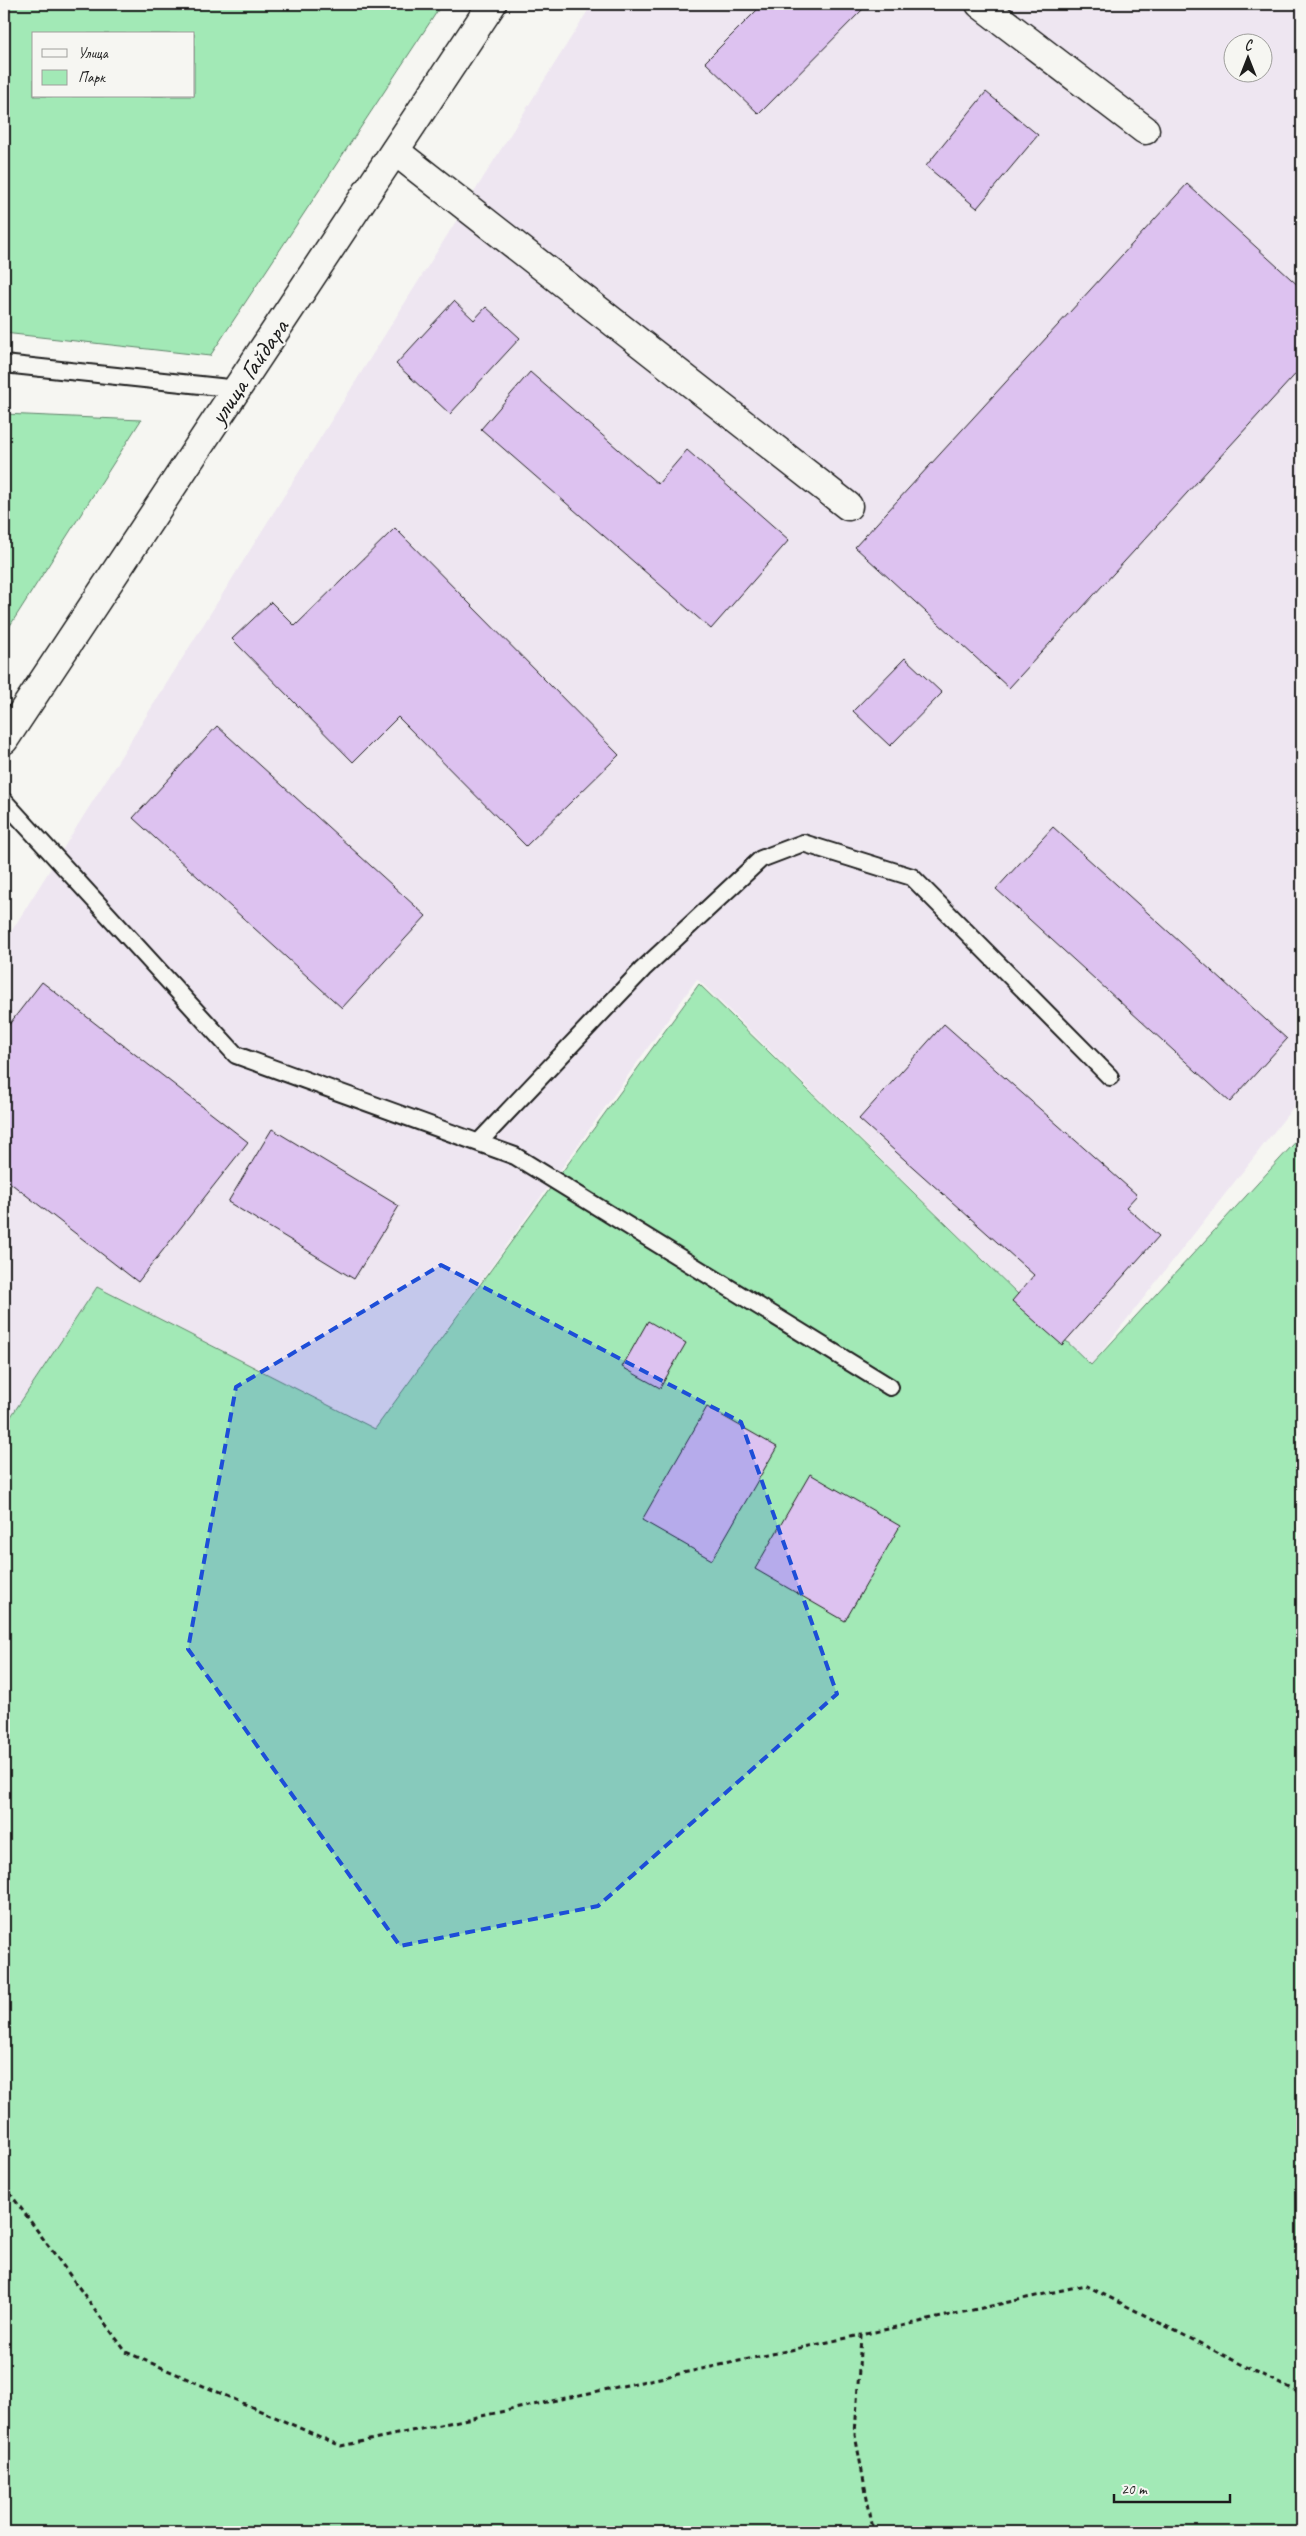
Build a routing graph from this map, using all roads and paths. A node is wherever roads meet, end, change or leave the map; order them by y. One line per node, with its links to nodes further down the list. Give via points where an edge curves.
1 (492, 4): 4 (street, улица Гайдара)
2 (980, 4): 3 (street)
3 (1145, 130)
4 (394, 151): 6 (street, улица Гайдара); 7 (street)
5 (4, 364): 6 (lane)
6 (238, 389): 8 (street, улица Гайдара)
7 (848, 506)
8 (4, 740)
9 (4, 801): 11 (lane, via 236,1055)
10 (1110, 1077): 11 (lane, via 912,877 803,843 760,859 643,969)
11 (479, 1142): 12 (lane, via 515,1156)
12 (890, 1387)
13 (4, 2185): 14 (path, via 126,2352 341,2446)
14 (862, 2335): 15 (path, via 1085,2285); 16 (path, via 854,2436 872,2524)
15 (1302, 2395)
16 (880, 2532)

